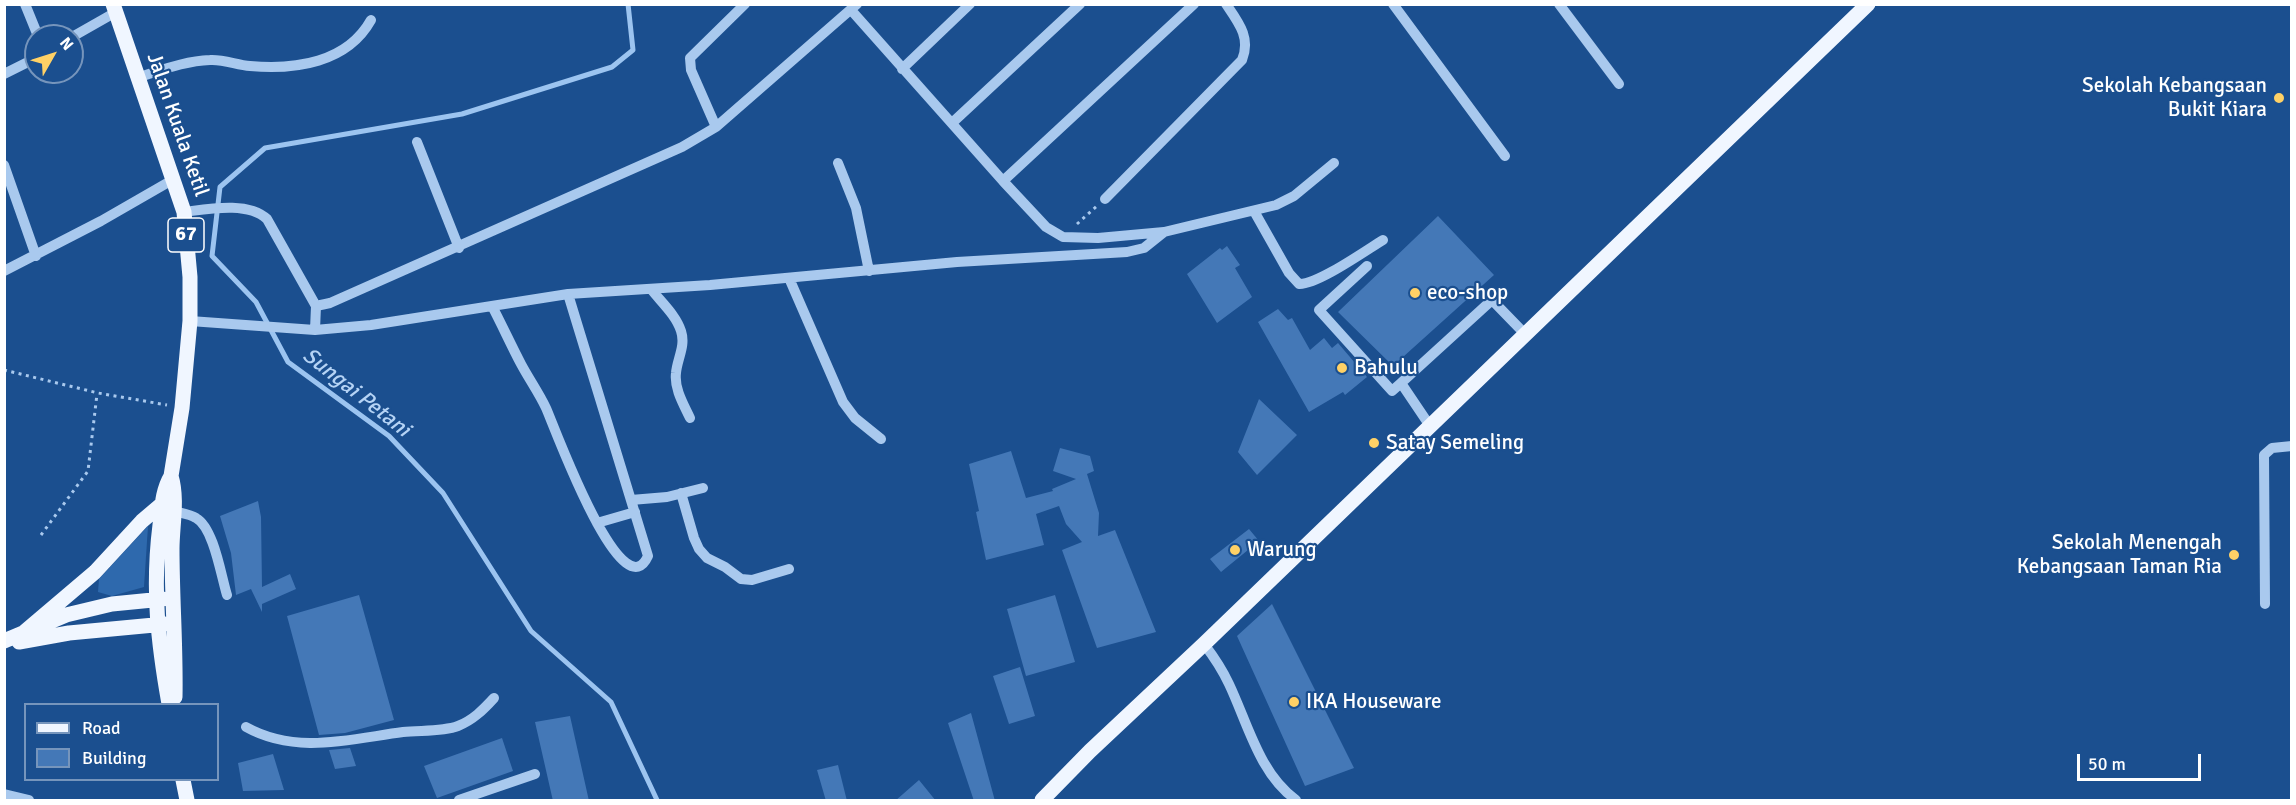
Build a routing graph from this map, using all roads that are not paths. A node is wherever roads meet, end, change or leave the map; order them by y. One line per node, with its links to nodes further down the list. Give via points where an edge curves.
1 (25, 4): 13 (street)
2 (746, 4): 21 (street, via 690,58 691,70)
3 (970, 4): 16 (street)
4 (1080, 4): 20 (street)
5 (1194, 4): 28 (street)
6 (1226, 4): 29 (street, via 1244,32 1246,49 1242,60)
7 (1393, 4): 23 (street)
8 (1559, 4): 19 (street)
9 (1868, 4): 48 (main road)
10 (854, 7): 16 (street); 21 (street)
11 (115, 8): 14 (street); 18 (main road, Jalan Kuala Ketil / 67)
12 (371, 20): 18 (street, via 364,34 349,45 330,58 310,64 265,67 205,60)
13 (33, 24)
14 (84, 29)
15 (24, 64): 17 (street)
16 (902, 69): 20 (street)
17 (4, 74)
18 (139, 77): 27 (main road, Jalan Kuala Ketil / 67)
19 (1619, 84)
20 (952, 123): 28 (street)
21 (716, 127): 36 (street, via 682,147)
22 (417, 142): 36 (street)
23 (1505, 156)
24 (838, 163): 40 (street, via 856,208)
25 (1334, 163): 32 (street, via 1287,200)
26 (4, 165): 30 (street)
27 (174, 179): 33 (main road, Jalan Kuala Ketil / 67); 37 (street)
28 (1003, 181): 34 (street, via 1046,227 1063,237)
29 (1105, 199)
30 (16, 202): 31 (street); 37 (street)
31 (4, 207)
32 (1254, 211): 34 (street); 35 (street, via 1299,284 1325,275)
33 (184, 212): 44 (street, via 242,209 261,214); 46 (main road, Jalan Kuala Ketil / 67)
34 (1164, 232): 40 (street, via 1144,248 1127,252)
35 (1383, 240)
36 (459, 248): 44 (street)
37 (36, 256): 39 (street)
38 (1367, 266): 49 (street, via 1319,310 1392,391)
39 (4, 271)
40 (869, 271): 41 (street)
41 (789, 278): 42 (street); 52 (street, via 843,402 855,418)
42 (651, 289): 43 (street); 50 (street, via 681,329 676,386)
43 (568, 294): 45 (street); 56 (street)
44 (316, 306): 47 (street)
45 (492, 306): 47 (street); 59 (street, via 546,407)
46 (190, 321): 47 (street); 57 (main road, Jalan Kuala Ketil / 67, via 171,476 175,487)
47 (315, 330)
48 (1525, 334): 49 (street, via 1492,300); 51 (main road)
49 (1401, 383): 51 (street)
50 (690, 418)
51 (1430, 426): 69 (main road)
52 (881, 439)
53 (2292, 446): 64 (street, via 2272,448 2264,455)
54 (704, 488): 55 (street)
55 (681, 493): 56 (street); 60 (street, via 694,538 707,558 741,579 752,580)
56 (631, 500): 58 (street)
57 (168, 508): 61 (street, via 202,523 210,536); 62 (main road, Jalan Kuala Ketil / 67); 63 (main road, Jalan Kuala Ketil / 67, via 158,539); 67 (main road, via 142,521 95,572)
58 (635, 512): 59 (street); 59 (street, via 648,556 640,566 633,566 617,555)
59 (597, 523)
60 (789, 568)
61 (226, 596)
62 (172, 599): 63 (main road); 65 (main road, Jalan Kuala Ketil / 67)
63 (155, 600): 66 (main road, Jalan Kuala Ketil / 67); 67 (main road, via 112,604 66,615)
64 (2265, 604)
65 (174, 624): 66 (main road); 72 (main road, Jalan Kuala Ketil / 67)
66 (157, 625): 68 (main road); 71 (main road, Jalan Kuala Ketil / 67)
67 (22, 634): 68 (main road)
68 (4, 643)
69 (1204, 644): 82 (main road); 83 (street, via 1225,675 1269,772)
70 (494, 698): 73 (street, via 475,717 455,727 325,743 293,743 260,735)
71 (169, 703)
72 (175, 703)
73 (246, 727)
74 (535, 774): 76 (street)
75 (183, 781): 79 (main road)
76 (492, 789): 80 (street); 81 (street)
77 (4, 794): 78 (street)
78 (29, 801)
79 (187, 801)
80 (459, 801)
81 (491, 801)
82 (1042, 801)
83 (1296, 801)

